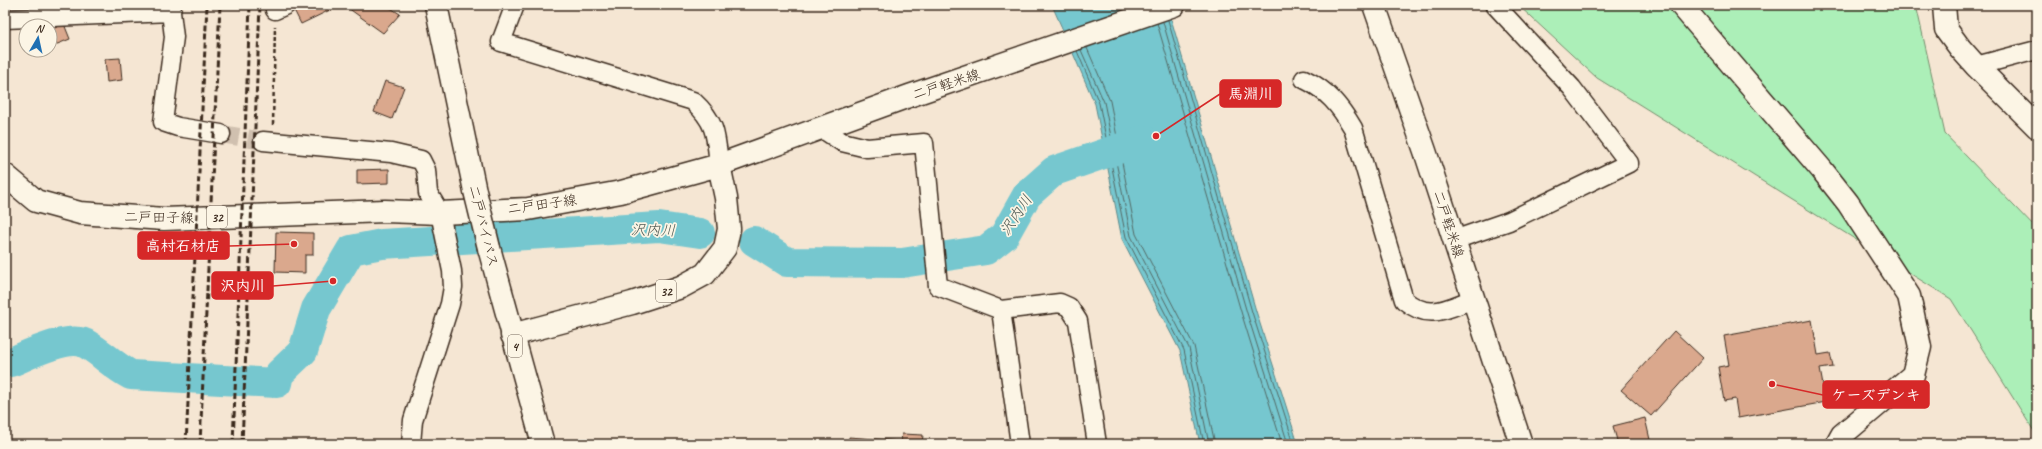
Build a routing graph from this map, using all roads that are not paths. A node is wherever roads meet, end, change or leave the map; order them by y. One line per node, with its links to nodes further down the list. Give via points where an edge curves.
1 (436, 5): 23 (main road, 二戸バイパス / 4, bridge, via 475,191)
2 (515, 5): 17 (street, via 501,42 693,101 705,111 715,131)
3 (1174, 5): 14 (main road, 二戸軽米線)
4 (1374, 5): 20 (main road, 二戸軽米線)
5 (1495, 5): 20 (street, via 1572,88 1629,163 1509,221)
6 (1681, 5): 29 (main road, via 1831,181 1909,296 1920,347 1913,375 1842,435)
7 (1944, 5): 11 (main road, via 1946,28)
8 (171, 8): 9 (street); 15 (street, via 174,37 163,122)
9 (5, 19)
10 (2037, 50): 11 (street)
11 (1976, 66): 13 (main road)
12 (1304, 79): 21 (street, via 1332,96 1353,128 1404,300 1414,308 1435,313)
13 (2037, 127)
14 (822, 128): 17 (main road, 二戸軽米線); 22 (street, via 842,142 866,148 924,143 938,286)
15 (221, 134)
16 (268, 141): 19 (street, via 391,153 421,160 426,170 428,193)
17 (719, 165): 19 (main road, 二戸田子線 / 32, via 621,192 528,209); 23 (main road, 32, via 729,230 725,248 705,274 681,286 632,303)
18 (5, 175): 19 (main road, 二戸田子線 / 32, via 36,201 80,213 164,219 385,211)
19 (440, 213): 24 (street, via 453,287 450,304 413,420)
20 (1454, 240): 21 (main road, 二戸軽米線)
21 (1473, 299): 28 (main road, 二戸軽米線)
22 (1001, 310): 26 (street); 27 (street, via 1060,303 1069,307 1078,321)
23 (512, 335): 25 (main road, 二戸バイパス / 4)
24 (411, 444)
25 (543, 444)
26 (1020, 444)
27 (1098, 444)
28 (1521, 444)
29 (1837, 444)

